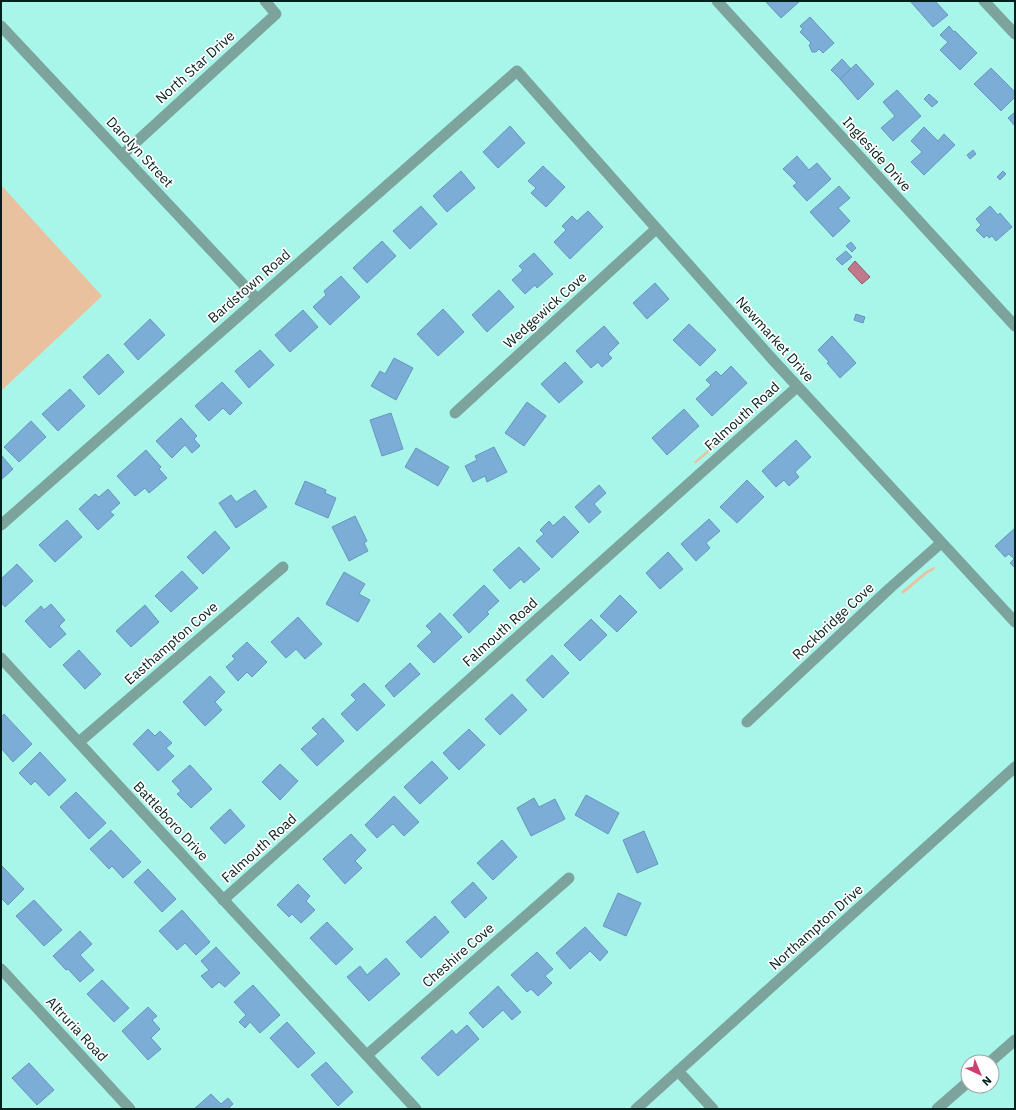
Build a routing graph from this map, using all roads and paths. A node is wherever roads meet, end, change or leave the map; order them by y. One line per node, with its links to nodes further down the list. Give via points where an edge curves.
1 (264, 1): 7 (street, North Star Drive, via 276,14)
2 (717, 1): 10 (street, Ingleside Drive)
3 (984, 1): 5 (street)
4 (1, 26): 7 (street, Darolyn Street)
5 (1015, 34)
6 (517, 71): 8 (street, Newmarket Drive); 9 (street, Bardstown Road)
7 (122, 155): 9 (street, Darolyn Street)
8 (656, 229): 11 (street, Newmarket Drive); 12 (street, Wedgewick Cove)
9 (257, 298): 13 (street, Bardstown Road)
10 (1015, 326)
11 (797, 386): 14 (street, Newmarket Drive); 22 (street, Falmouth Road)
12 (455, 413)
13 (1, 525)
14 (941, 543): 16 (street, Newmarket Drive); 18 (street, Rockbridge Cove)
15 (283, 567): 19 (street, Easthampton Cove)
16 (1015, 622)
17 (1, 658): 19 (street, Battleboro Drive)
18 (747, 722)
19 (79, 742): 22 (street, Battleboro Drive)
20 (1015, 767): 27 (street, Northampton Drive)
21 (569, 878): 26 (street, Cheshire Cove)
22 (223, 900): 26 (street, Battleboro Drive)
23 (1, 969): 29 (street, Altruria Road)
24 (1015, 1040): 25 (street)
25 (999, 1054)
26 (366, 1055): 30 (street, Battleboro Drive)
27 (678, 1071): 31 (street, Northampton Drive); 32 (street)
28 (960, 1089): 33 (street)
29 (130, 1109)
30 (416, 1109)
31 (636, 1109)
32 (713, 1109)
33 (937, 1109)

